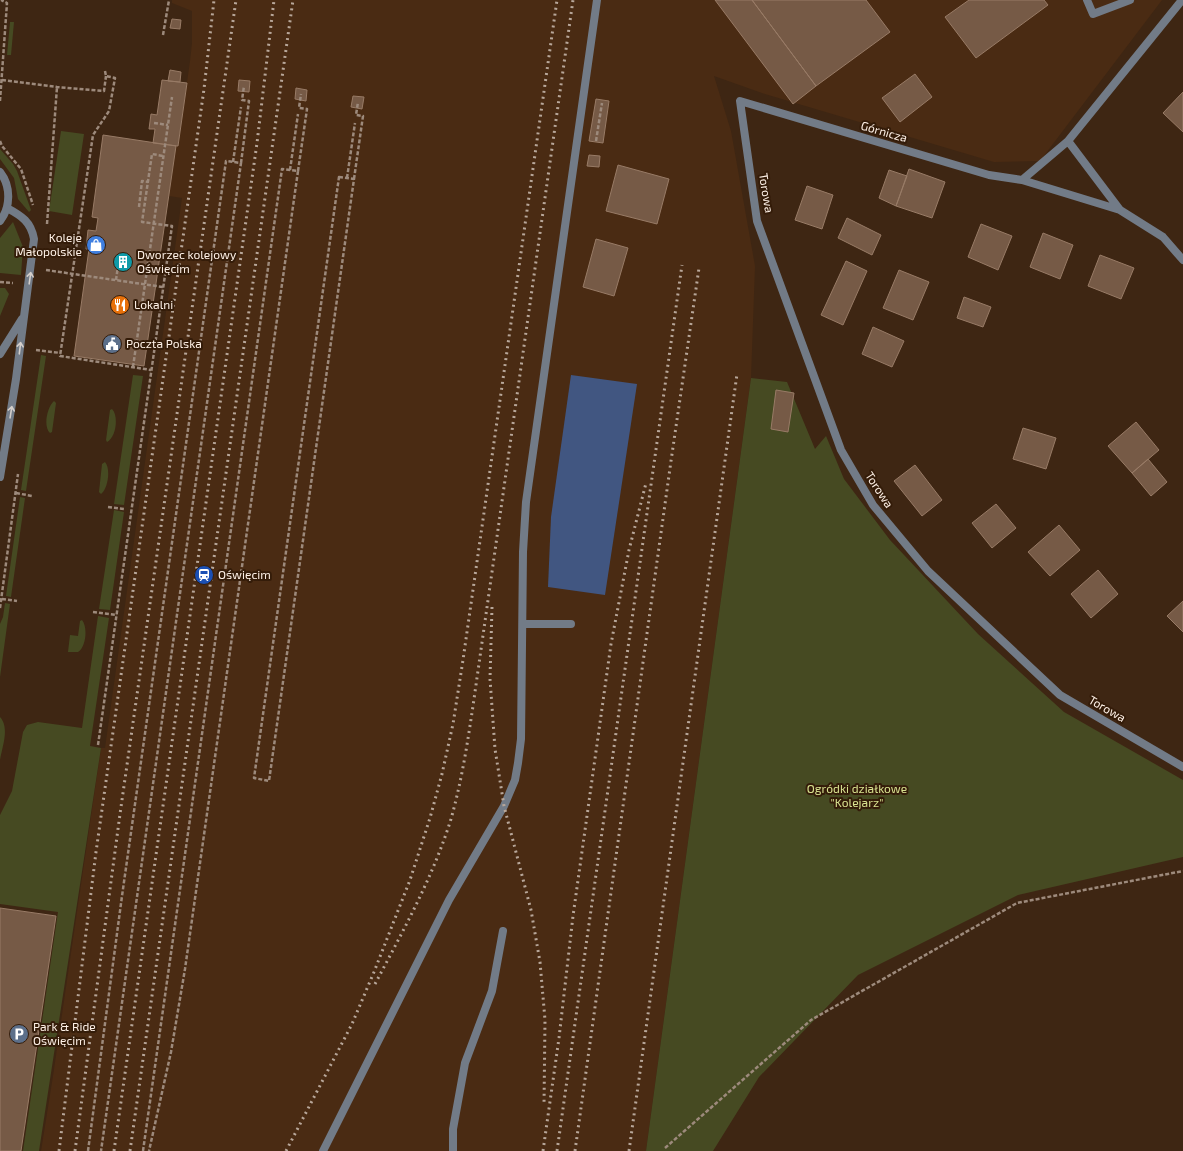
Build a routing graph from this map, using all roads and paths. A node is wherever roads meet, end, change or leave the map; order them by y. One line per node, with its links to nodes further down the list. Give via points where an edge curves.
1 (1, 0): 10 (path, via 7,3)
2 (169, 0): 7 (path)
3 (597, 0): 64 (street, via 529,476 523,552)
4 (1087, 0): 5 (street, via 1093,14)
5 (1130, 0)
6 (1182, 0): 25 (street)
7 (163, 35)
8 (105, 71): 9 (path)
9 (106, 76): 12 (path, via 104,91); 45 (path, via 116,78 109,112 93,135)
10 (2, 80): 12 (path); 15 (path)
11 (244, 86): 28 (path, via 242,100 249,101)
12 (57, 87): 41 (path)
13 (301, 94): 30 (path, via 299,108 307,109)
14 (172, 97): 23 (path)
15 (0, 101)
16 (740, 101): 34 (street, Górnicza, via 989,175); 67 (street, Torowa, via 757,221 841,450 873,506 928,571 1060,695)
17 (358, 102): 33 (path, via 356,115 363,116)
18 (602, 103): 24 (path)
19 (241, 107): 27 (path)
20 (298, 114): 29 (path)
21 (154, 122): 23 (path)
22 (355, 122): 32 (path)
23 (168, 125): 26 (path)
24 (596, 140)
25 (1068, 142): 34 (street); 38 (street, Górnicza)
26 (163, 156): 35 (path, via 152,154); 40 (path)
27 (233, 162): 28 (path); 71 (path, via 226,161)
28 (241, 163): 72 (path)
29 (290, 170): 30 (path); 73 (path, via 282,169)
30 (298, 171): 74 (path, via 184,976 170,1059)
31 (0, 172): 37 (street, via 7,186)
32 (347, 178): 33 (path); 33 (path, via 339,177 254,778 269,781)
33 (354, 179)
34 (1022, 180): 38 (street, Górnicza)
35 (148, 182): 36 (path, via 142,181); 40 (path, via 142,222)
36 (138, 207)
37 (7, 208): 39 (street); 49 (street, one-way to 37, via 34,239 32,228 18,214)
38 (1120, 210): 42 (street, Górnicza, via 1163,237)
39 (0, 221)
40 (154, 223): 47 (path); 48 (path, via 172,226)
41 (47, 227)
42 (1183, 260)
43 (118, 266): 46 (path)
44 (45, 270): 45 (path)
45 (73, 274): 46 (path); 51 (path)
46 (116, 280): 47 (path)
47 (145, 284): 48 (path); 53 (path)
48 (163, 287): 54 (path)
49 (24, 316): 52 (street); 55 (street, one-way to 49)
50 (35, 350): 51 (path)
51 (61, 353): 53 (path, via 60,356)
52 (0, 354)
53 (133, 367): 54 (path)
54 (151, 370): 63 (path)
55 (0, 477)
56 (16, 493): 57 (path)
57 (32, 496)
58 (108, 507): 59 (path)
59 (124, 508)
60 (2, 599): 61 (path)
61 (17, 601)
62 (93, 612): 63 (path)
63 (117, 615): 66 (path)
64 (522, 624): 65 (street); 75 (street, via 520,739 512,789 498,818 449,900)
65 (571, 624)
66 (98, 745)
67 (1183, 767)
68 (1183, 871): 70 (path, via 1016,903 811,1020)
69 (503, 931): 76 (street, via 492,991 466,1063 453,1129)
70 (665, 1148)
71 (88, 1151)
72 (101, 1151)
73 (143, 1151)
74 (148, 1151)
75 (323, 1151)
76 (453, 1151)

